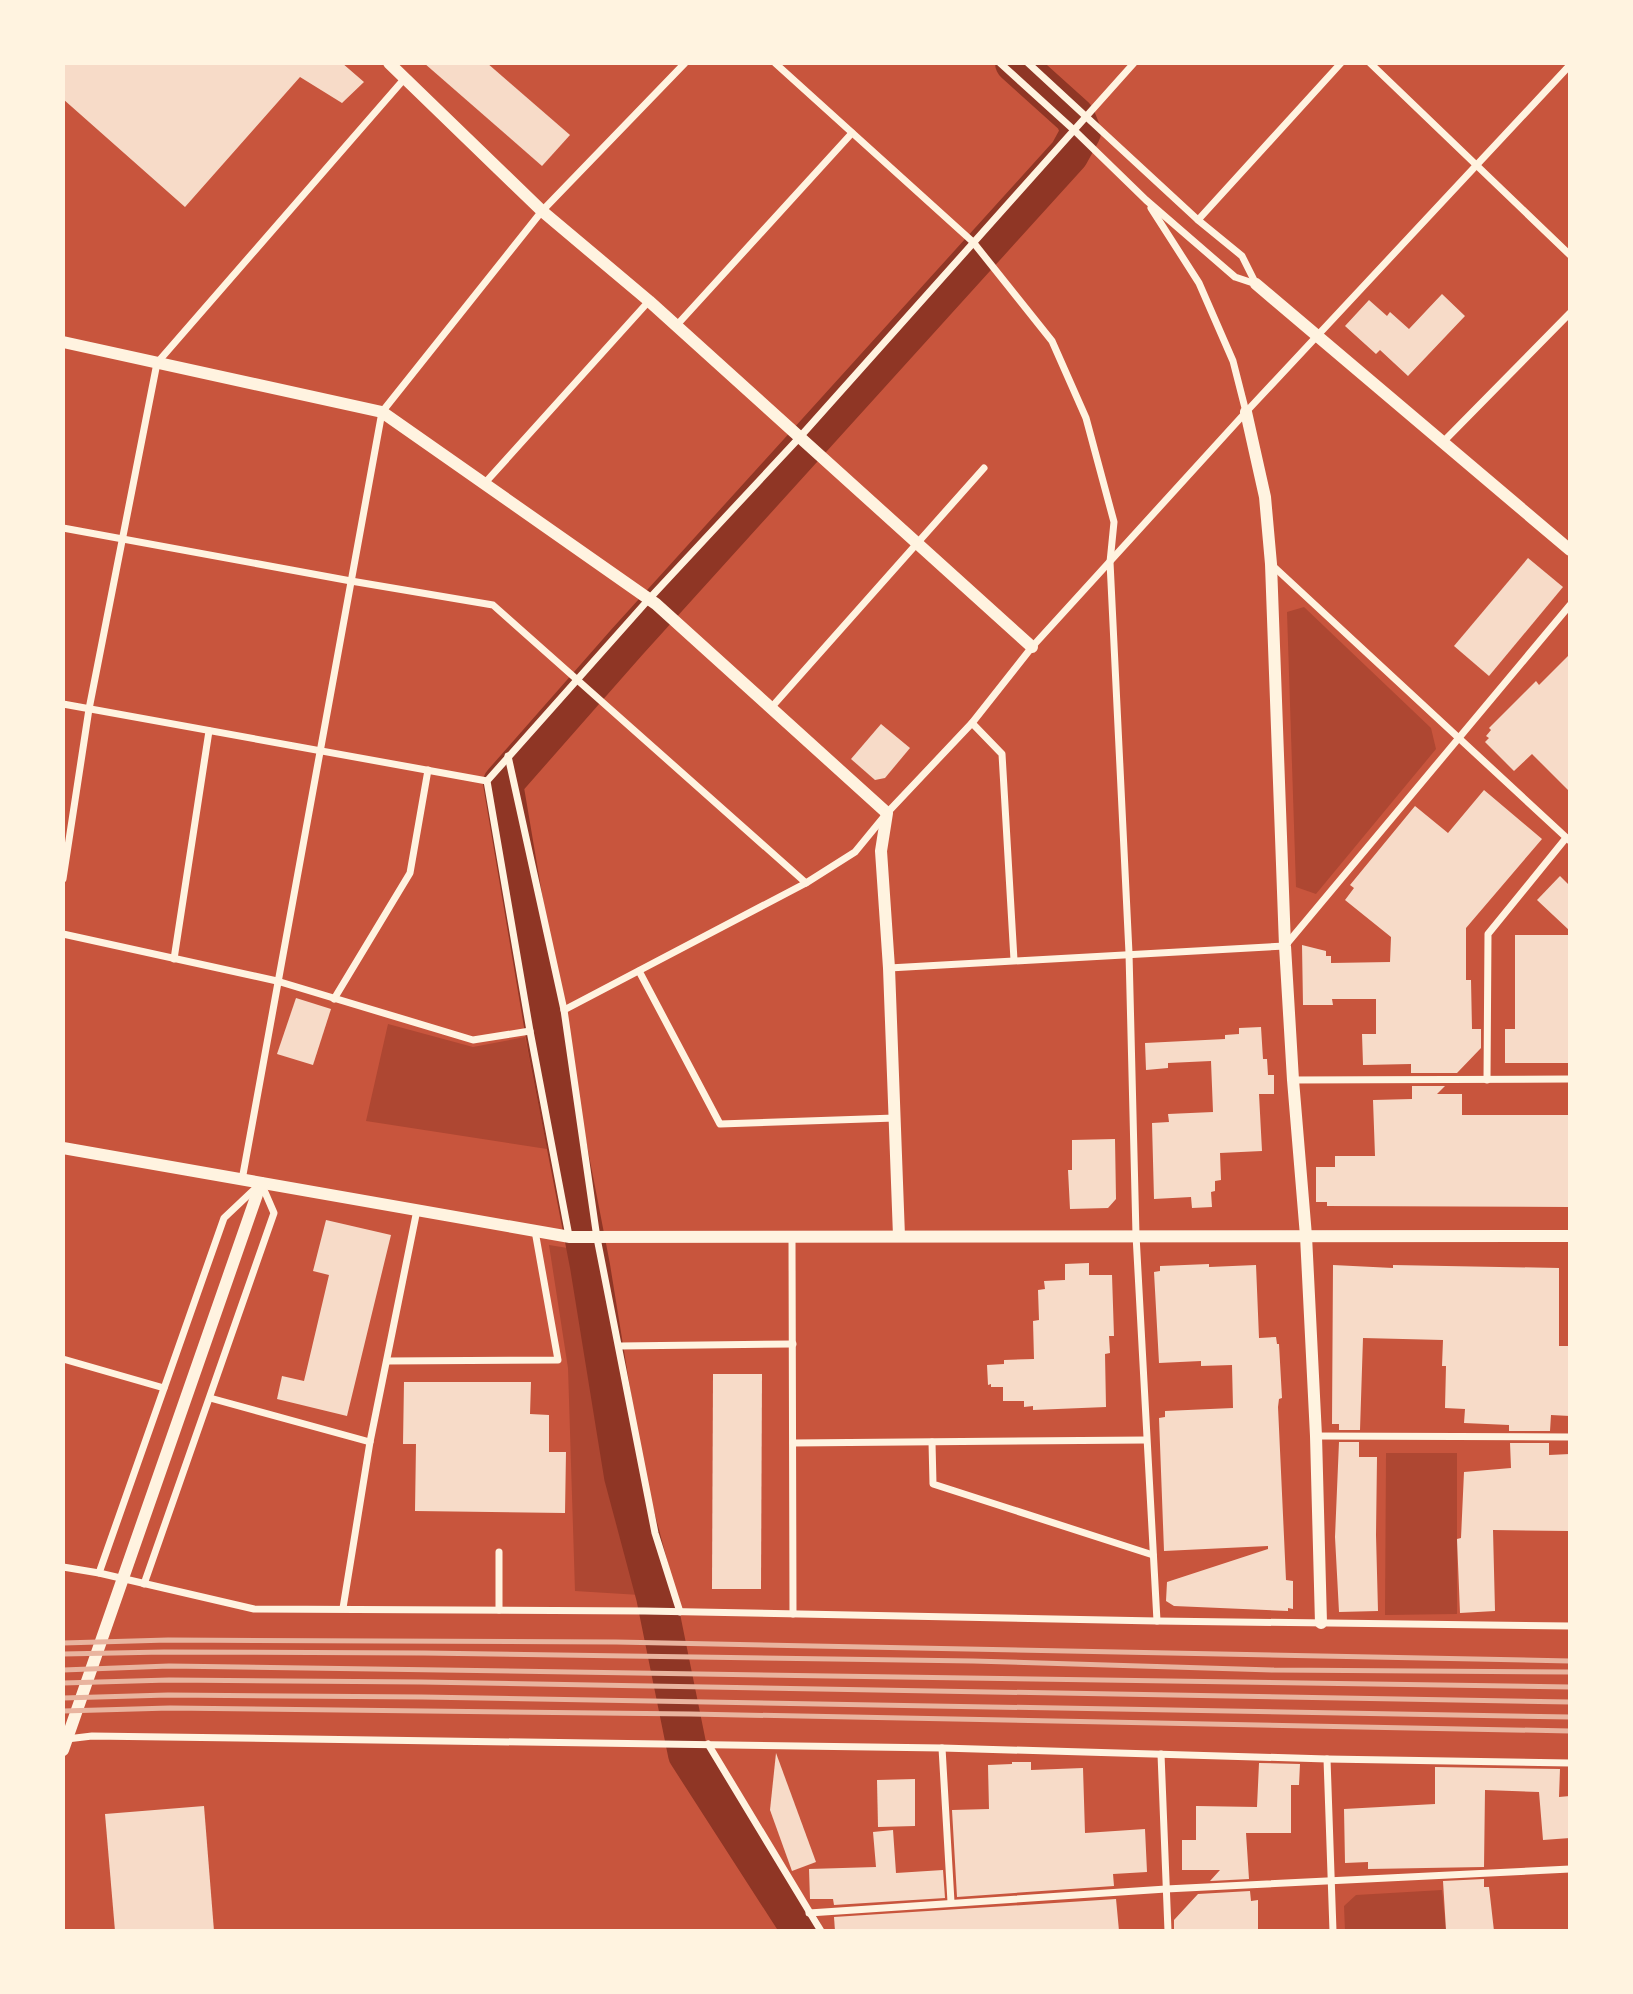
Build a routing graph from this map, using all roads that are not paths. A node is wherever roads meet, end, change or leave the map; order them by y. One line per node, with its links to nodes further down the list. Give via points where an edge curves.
1 (389, 63): 10 (street)
2 (685, 63): 16 (street)
3 (775, 63): 13 (street)
4 (1000, 63): 12 (street)
5 (1028, 63): 11 (street)
6 (1134, 63): 11 (street)
7 (1341, 63): 17 (street)
8 (1370, 63): 14 (street)
9 (1570, 65): 14 (street)
10 (405, 78): 16 (street); 26 (street)
11 (1086, 117): 12 (street); 17 (street)
12 (1075, 130): 15 (street); 18 (street)
13 (852, 134): 18 (street); 23 (street)
14 (1476, 164): 19 (street); 24 (street)
15 (1146, 200): 20 (street, via 1236,277); 28 (street, via 1199,283 1233,361)
16 (542, 211): 21 (street); 27 (street)
17 (1198, 220): 20 (street, via 1242,256)
18 (974, 242): 29 (street); 37 (street, via 1052,341 1086,418 1114,522)
19 (1570, 255)
20 (1256, 284): 24 (street)
21 (649, 301): 23 (street); 32 (street)
22 (1570, 313): 30 (street)
23 (676, 326): 29 (street)
24 (1317, 336): 28 (street); 30 (street)
25 (63, 342): 26 (street)
26 (156, 363): 27 (street); 34 (street)
27 (382, 412): 32 (street); 39 (street)
28 (1246, 412): 37 (street); 38 (street, via 1265,497)
29 (800, 438): 35 (street); 40 (street)
30 (1444, 441): 36 (street)
31 (984, 468): 35 (street)
32 (484, 484): 40 (street)
33 (63, 528): 34 (street)
34 (122, 539): 39 (street); 45 (street)
35 (916, 543): 42 (street); 46 (street)
36 (1570, 550)
37 (1110, 562): 42 (street); 60 (street)
38 (1270, 564): 49 (street); 59 (street)
39 (351, 581): 43 (street, via 493,605); 50 (street)
40 (652, 602): 43 (street); 46 (street)
41 (1570, 605): 49 (street)
42 (1032, 647): 47 (street)
43 (577, 680): 51 (street); 57 (street)
44 (63, 704): 45 (street)
45 (89, 709): 48 (street); 56 (street)
46 (770, 710): 54 (street)
47 (972, 723): 54 (street); 62 (street, via 1002,754)
48 (209, 731): 50 (street); 61 (street)
49 (1457, 738): 55 (street); 59 (street)
50 (320, 750): 52 (street); 65 (street)
51 (508, 757): 53 (street); 67 (street)
52 (428, 770): 53 (street); 66 (street, via 410,873)
53 (487, 781): 68 (street)
54 (887, 813): 57 (street, via 855,852); 63 (street, via 881,850)
55 (1568, 839): 71 (street, via 1488,934)
56 (63, 879)
57 (806, 883): 64 (street)
58 (63, 934): 61 (street)
59 (1285, 946): 60 (street); 70 (street)
60 (1129, 953): 62 (street); 79 (street)
61 (174, 958): 65 (street)
62 (1014, 960): 63 (street)
63 (889, 968): 72 (street)
64 (639, 971): 67 (street); 72 (street, via 720,1124)
65 (277, 981): 66 (street); 74 (street)
66 (334, 999): 68 (street, via 473,1040)
67 (564, 1010): 84 (street)
68 (530, 1031): 82 (street)
69 (1570, 1079): 71 (street)
70 (1293, 1080): 71 (street); 80 (street)
71 (1487, 1080)
72 (895, 1118): 78 (street)
73 (63, 1148): 74 (street)
74 (242, 1180): 75 (street)
75 (261, 1183): 76 (street); 89 (street, via 223,1218); 90 (street, via 274,1213); 112 (street)
76 (417, 1210): 77 (street); 88 (street)
77 (535, 1231): 82 (street); 88 (street, via 558,1360)
78 (899, 1236): 79 (street); 83 (street)
79 (1136, 1236): 80 (street); 93 (street)
80 (1306, 1236): 81 (street); 91 (street)
81 (1570, 1236)
82 (569, 1237): 84 (street)
83 (792, 1237): 84 (street); 85 (street)
84 (596, 1238): 86 (street)
85 (793, 1344): 86 (street); 96 (street)
86 (620, 1346): 104 (street, via 655,1533)
87 (63, 1359): 89 (street)
88 (387, 1361): 94 (street)
89 (164, 1388): 100 (street)
90 (211, 1398): 94 (street); 101 (street)
91 (1316, 1436): 92 (street); 107 (street)
92 (1570, 1437)
93 (1146, 1440): 95 (street); 98 (street)
94 (370, 1442): 102 (street)
95 (932, 1442): 96 (street); 98 (street, via 933,1484)
96 (793, 1443): 105 (street)
97 (499, 1552): 103 (street)
98 (1153, 1555): 106 (street)
99 (63, 1567): 100 (street)
100 (99, 1573): 101 (street)
101 (144, 1584): 102 (street, via 254,1609)
102 (343, 1608): 103 (street)
103 (499, 1610): 104 (street)
104 (679, 1612): 105 (street)
105 (793, 1614): 106 (street)
106 (1157, 1622): 107 (street)
107 (1321, 1623): 108 (street)
108 (1570, 1626)
109 (63, 1740): 110 (street, via 92,1736)
110 (707, 1744): 111 (street); 120 (street)
111 (942, 1748): 113 (street); 119 (street)
112 (63, 1749)
113 (1161, 1754): 114 (street); 118 (street)
114 (1327, 1759): 115 (street); 117 (street)
115 (1570, 1763)
116 (1570, 1870): 117 (street)
117 (1330, 1882): 118 (street); 123 (street)
118 (1167, 1889): 119 (street); 122 (street)
119 (951, 1902): 120 (street)
120 (809, 1913): 121 (street)
121 (821, 1931)
122 (1168, 1931)
123 (1333, 1931)

